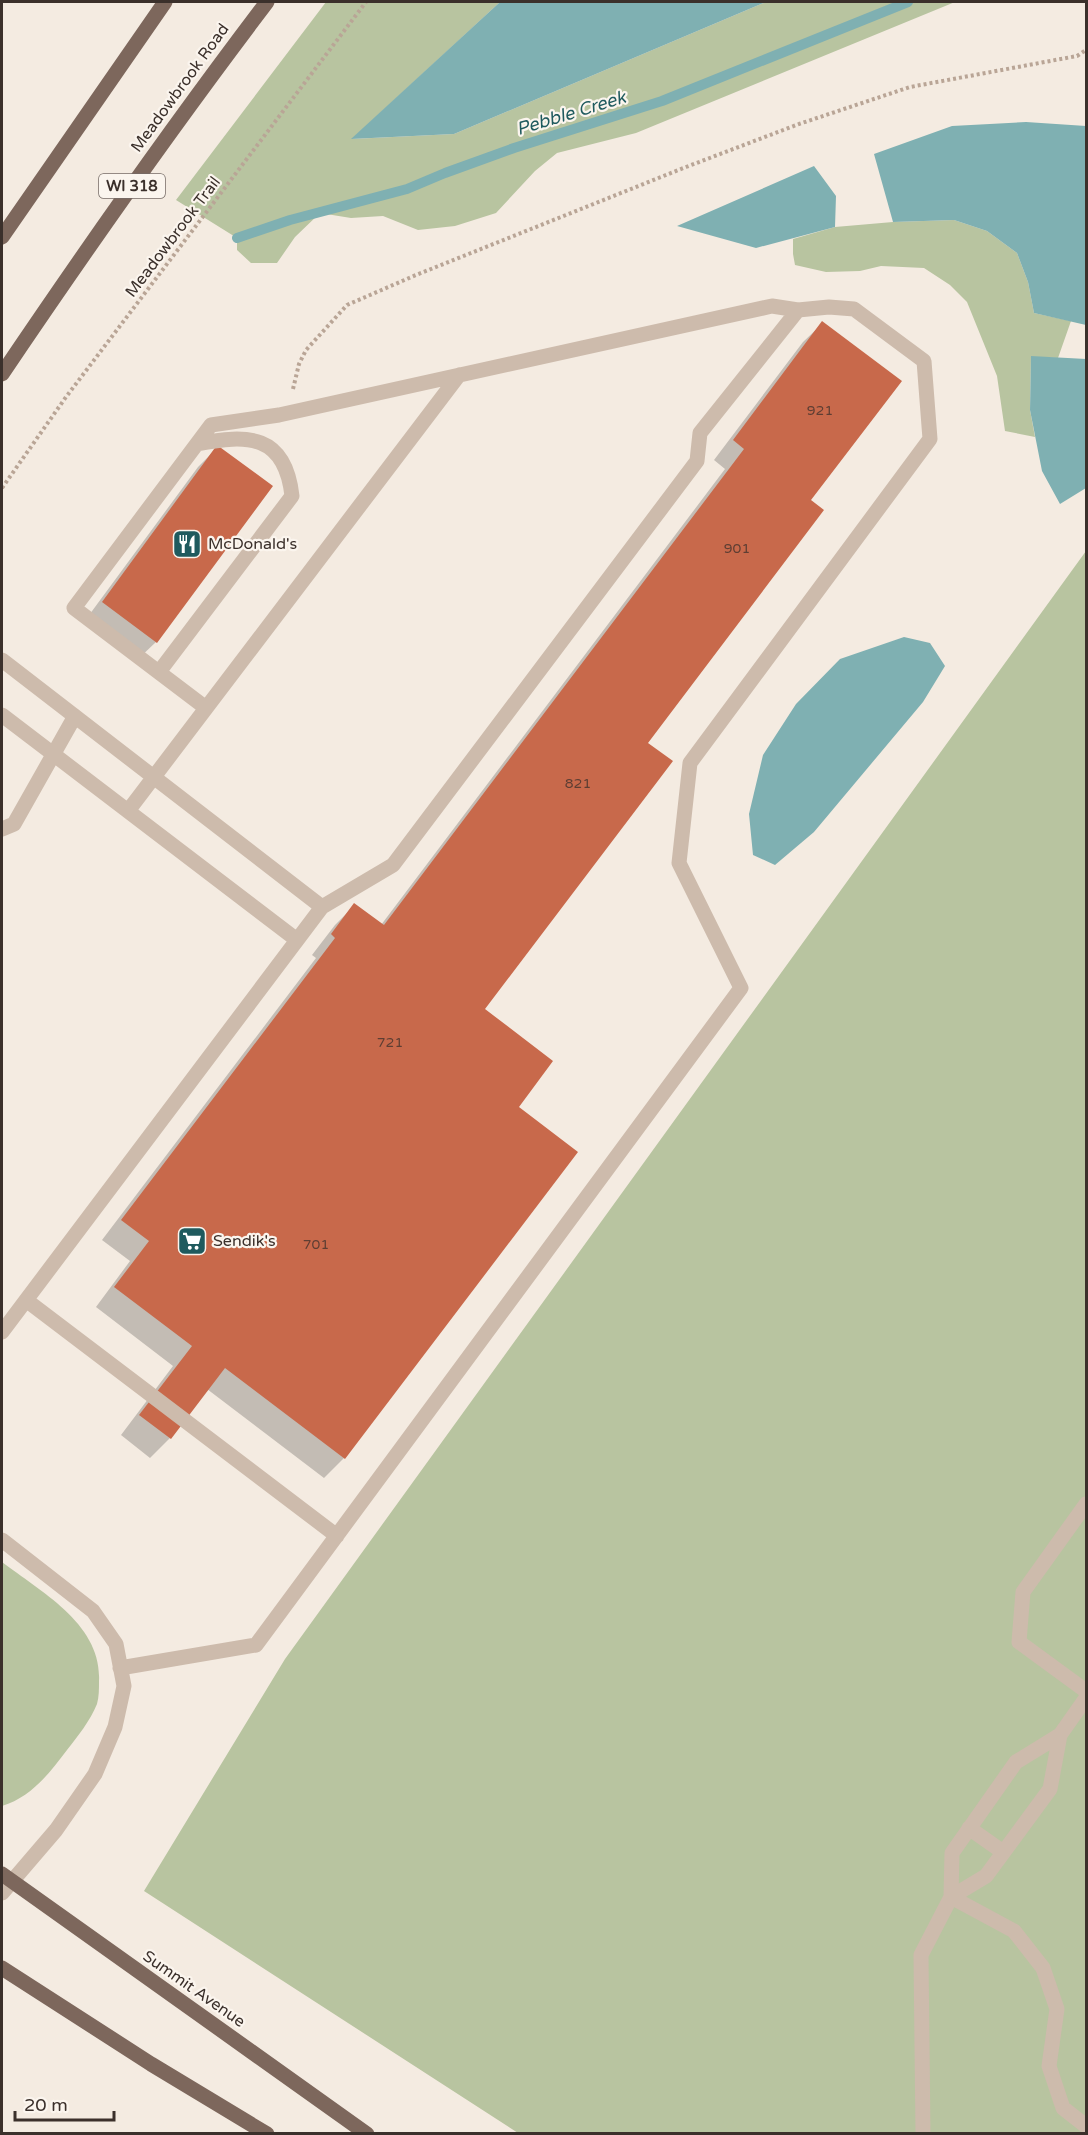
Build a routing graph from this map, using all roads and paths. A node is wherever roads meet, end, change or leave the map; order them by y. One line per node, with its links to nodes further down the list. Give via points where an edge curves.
1 (165, 2): 5 (main road)
2 (267, 2): 7 (main road, Meadowbrook Road / WI 318, via 200,90)
3 (366, 2): 11 (path, Meadowbrook Trail, via 66,397)
4 (1086, 50): 9 (path, via 1077,56 910,87 800,124 346,305 306,350)
5 (2, 237)
6 (798, 310): 8 (street, via 772,306); 21 (street, via 700,433 697,461 393,865); 26 (street, via 854,309 924,361 930,439 690,763 679,863 741,988)
7 (2, 374)
8 (459, 375): 9 (street); 14 (street)
9 (287, 413): 10 (street, via 211,425)
10 (197, 444): 13 (street, via 74,608); 13 (street, via 253,439 278,453 290,474 292,496)
11 (2, 488)
12 (2, 660): 16 (street)
13 (159, 672): 14 (street)
14 (206, 708): 18 (street)
15 (2, 715): 17 (street)
16 (75, 716): 17 (street); 18 (street)
17 (54, 754): 19 (street); 20 (street, via 14,824)
18 (154, 777): 19 (street); 21 (street)
19 (128, 811): 22 (street)
20 (2, 830)
21 (322, 907): 22 (street)
22 (297, 940): 23 (street)
23 (26, 1300): 24 (street); 26 (street)
24 (2, 1332)
25 (1086, 1504): 29 (street, via 1023,1592 1019,1642)
26 (337, 1536): 28 (street, via 256,1645)
27 (2, 1540): 28 (street, via 93,1611 116,1644)
28 (120, 1668): 34 (street, via 124,1686 115,1727 95,1774 56,1830)
29 (1086, 1691)
30 (1086, 1698): 31 (street)
31 (1060, 1735): 32 (street, via 1016,1762); 33 (street, via 1050,1789)
32 (969, 1828): 33 (street); 35 (street, via 952,1853)
33 (1003, 1852): 35 (street, via 986,1876)
34 (5, 1883): 39 (main road, Summit Avenue)
35 (951, 1897): 37 (street, via 1014,1931 1042,1968 1057,2009 1049,2066 1063,2108); 40 (street, via 921,1955)
36 (2, 1968): 38 (main road)
37 (1086, 2126)
38 (267, 2133)
39 (367, 2133)
40 (923, 2133)

